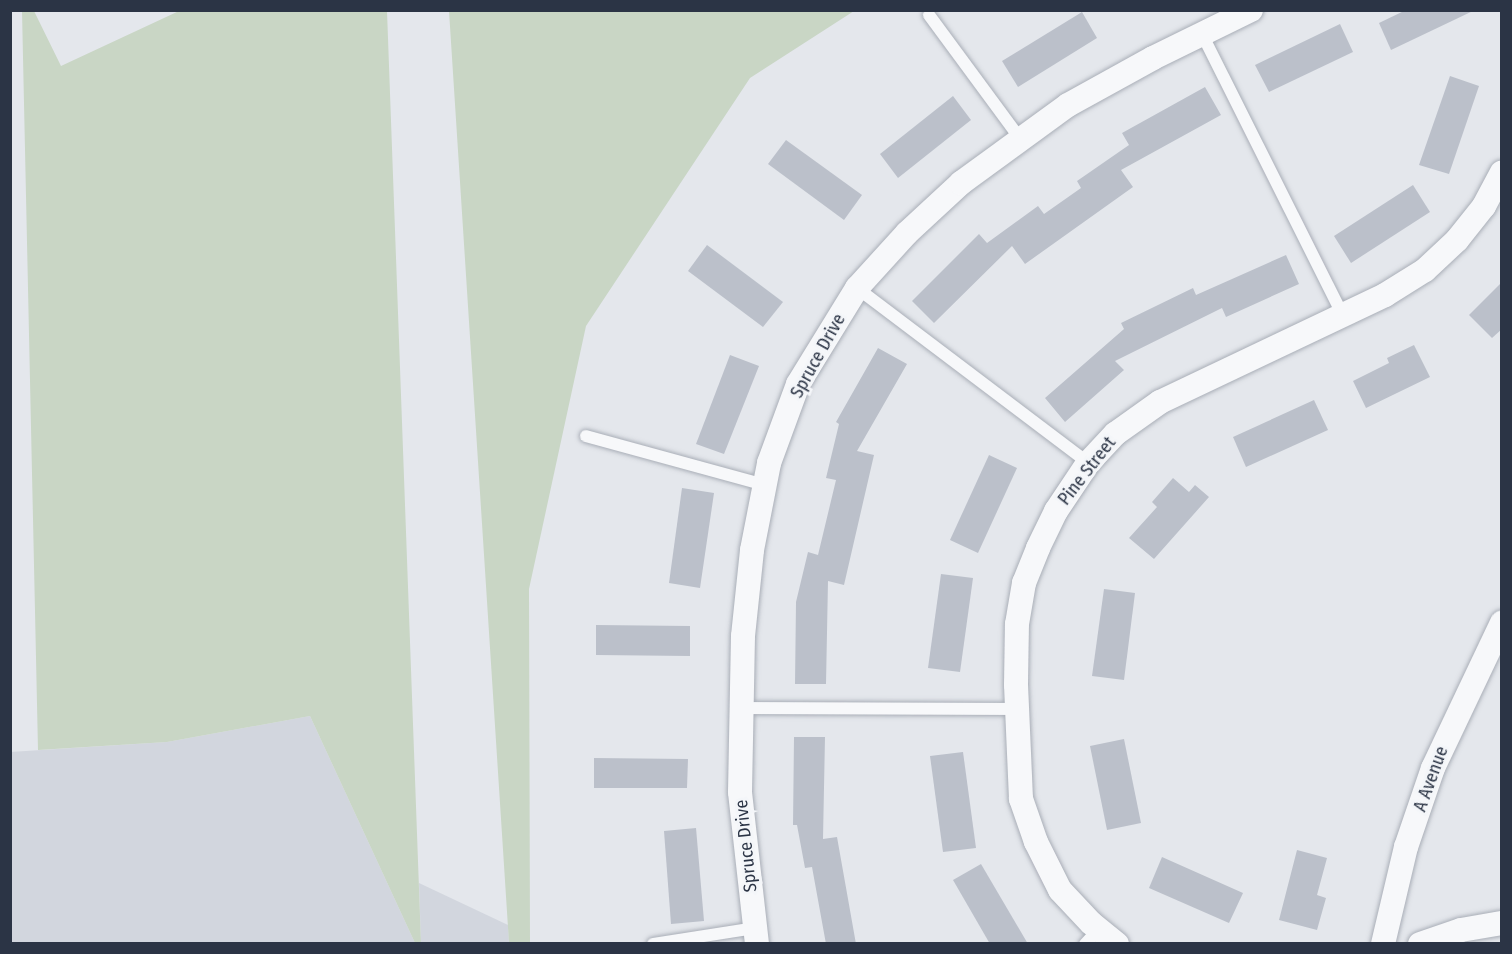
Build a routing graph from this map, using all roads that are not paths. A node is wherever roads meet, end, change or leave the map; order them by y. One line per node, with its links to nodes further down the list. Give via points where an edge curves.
1 (1251, 10): 3 (street, Spruce Drive)
2 (929, 15): 4 (lane)
3 (1202, 34): 4 (street, Spruce Drive, via 1068,105); 7 (lane)
4 (1021, 140): 6 (street, Spruce Drive, via 961,183 907,232)
5 (1502, 172): 7 (street, Pine Street, via 1484,206 1457,240 1425,270)
6 (857, 288): 9 (lane); 10 (street, Spruce Drive, via 798,384 769,463)
7 (1342, 314): 9 (street, Pine Street, via 1160,402 1115,434)
8 (586, 436): 10 (lane)
9 (1088, 464): 13 (street, Pine Street, via 1056,511 1024,583 1017,624)
10 (765, 485): 12 (street, Spruce Drive, via 752,550 743,636)
11 (1502, 623): 18 (street, A Avenue, via 1432,768 1406,847)
12 (741, 708): 13 (lane); 15 (street, Spruce Drive, via 740,792)
13 (1017, 709): 16 (street, Pine Street, via 1021,799 1036,842 1060,890)
14 (1502, 923): 19 (street, via 1461,930)
15 (756, 936): 17 (lane)
16 (1100, 939)
17 (653, 944)
18 (1383, 944)
19 (1420, 944)

